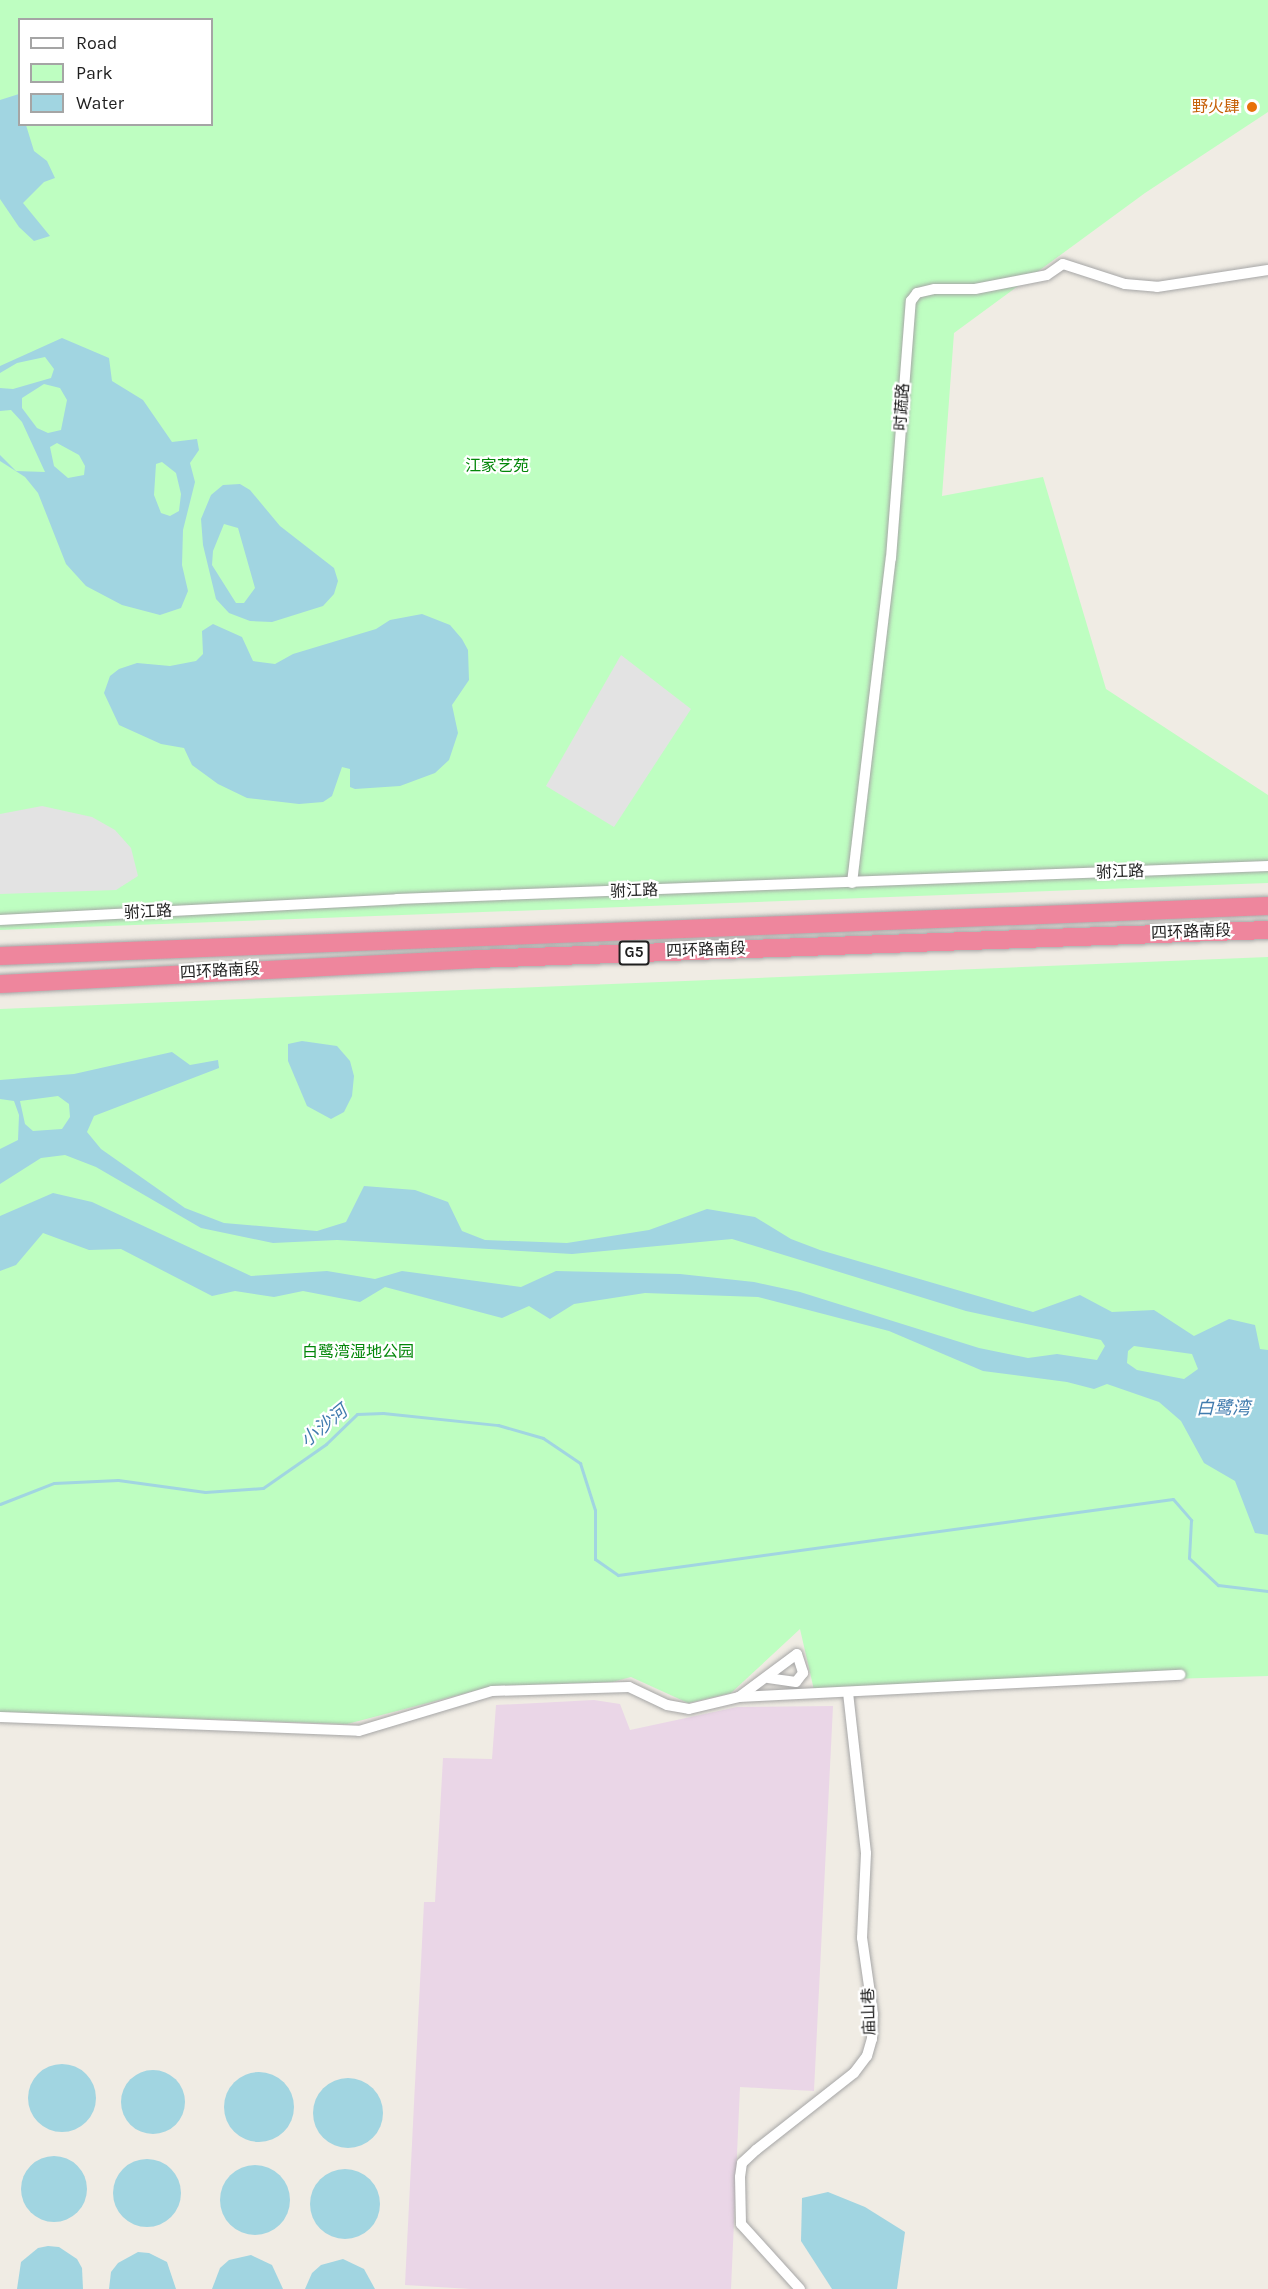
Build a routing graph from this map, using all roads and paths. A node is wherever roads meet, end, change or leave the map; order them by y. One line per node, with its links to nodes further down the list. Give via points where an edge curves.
1 (1268, 270): 3 (street, 时蔬路, via 1157,287 1125,284 1063,264 1047,275 975,289 926,291 911,300 891,558)
2 (1268, 866): 3 (street, 驸江路)
3 (852, 883): 5 (street, 驸江路, via 386,899)
4 (1268, 906): 7 (highway, 四环路南段 / G5)
5 (0, 920)
6 (1268, 930): 8 (highway, 四环路南段 / G5, via 477,959)
7 (0, 956)
8 (0, 984)
9 (1180, 1675): 11 (street)
10 (768, 1678): 12 (street)
11 (848, 1692): 12 (street); 14 (street, 庙山巷, via 866,1853 862,1938 873,2014 872,2039 867,2056 855,2073 756,2150 742,2163 740,2177 741,2224)
12 (739, 1697): 13 (street, via 689,1708 667,1706 629,1687 492,1691 358,1731)
13 (0, 1717)
14 (800, 2289)

